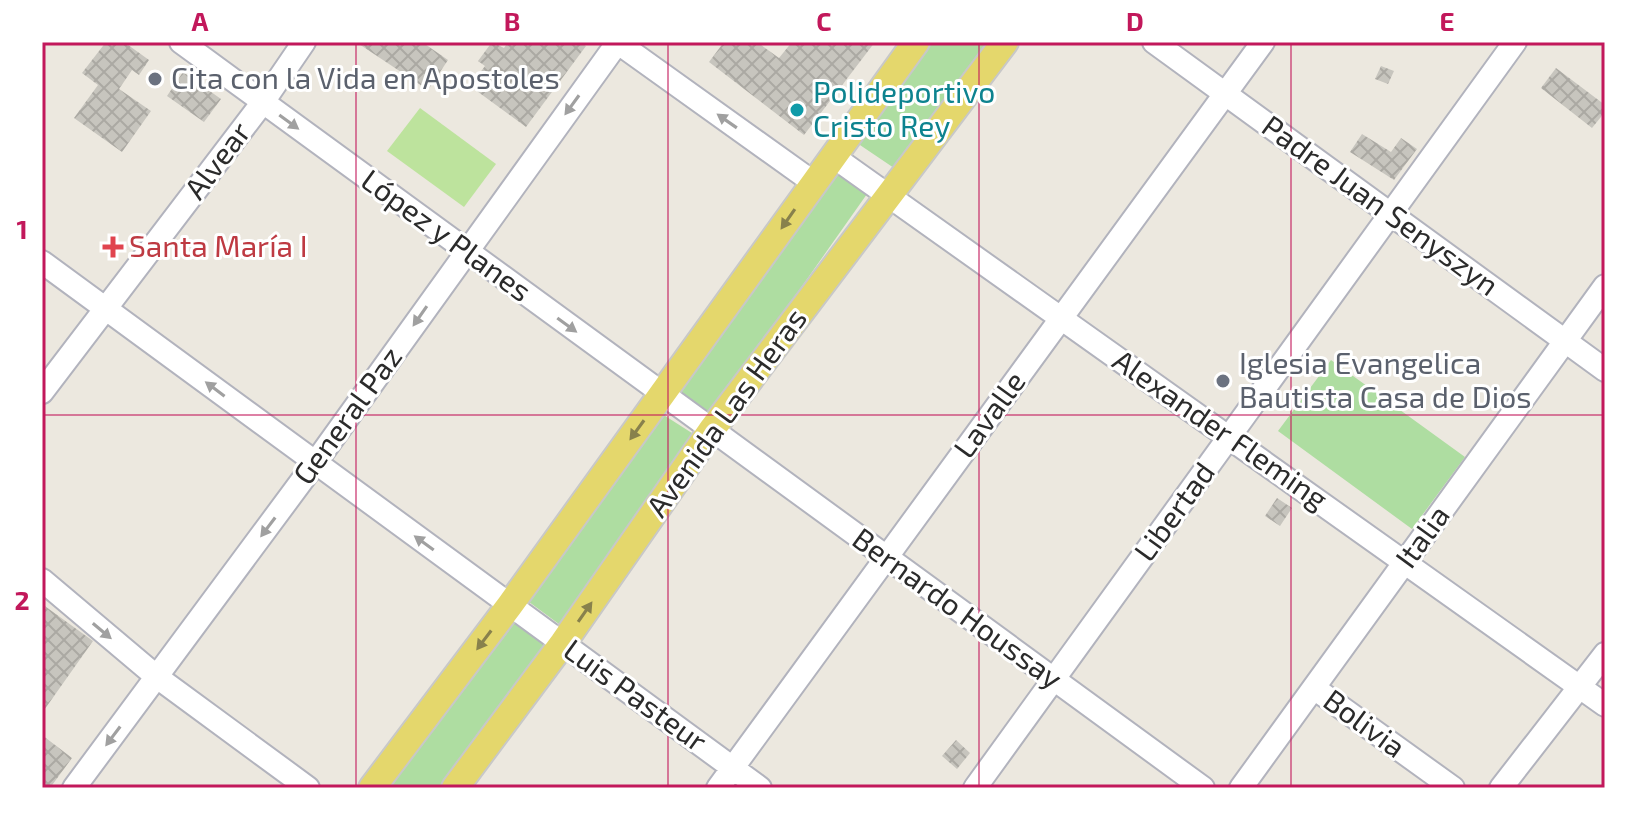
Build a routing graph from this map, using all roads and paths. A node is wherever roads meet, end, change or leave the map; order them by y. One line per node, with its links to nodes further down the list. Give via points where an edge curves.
1 (181, 42): 10 (street, López y Planes)
2 (304, 42): 10 (street, Alvear)
3 (617, 42): 12 (street, one-way to 3); 15 (street, General Paz, one-way to 15)
4 (916, 42): 11 (main road, Avenida Las Heras)
5 (1005, 42): 13 (main road, Avenida Las Heras)
6 (1154, 42): 9 (street, Padre Juan Senyszyn)
7 (1263, 42): 9 (street, Lavalle)
8 (1515, 42): 14 (street, Libertad)
9 (1225, 93): 14 (street, Padre Juan Senyszyn); 19 (street, Lavalle)
10 (263, 102): 15 (street, López y Planes, one-way to 15); 18 (street, Alvear)
11 (834, 157): 12 (main road, Avenida Las Heras); 13 (street, Alexander Fleming)
12 (814, 183): 23 (main road, Avenida Las Heras, one-way to 23)
13 (889, 195): 19 (street, Alexander Fleming); 24 (main road, Avenida Las Heras)
14 (1391, 214): 20 (street, Padre Juan Senyszyn); 25 (street, Libertad)
15 (466, 250): 23 (street, López y Planes, one-way to 23); 26 (street, General Paz, one-way to 26)
16 (42, 262): 18 (street, Luis Pasteur)
17 (1605, 286): 20 (street, Italia)
18 (107, 308): 22 (street, Alvear); 26 (street, Luis Pasteur, one-way to 18)
19 (1062, 317): 25 (street, Alexander Fleming); 27 (street, Lavalle)
20 (1565, 341): 21 (street, Padre Juan Senyszyn); 28 (street, Italia)
21 (1605, 370)
22 (42, 392)
23 (662, 395): 24 (street, López y Planes); 30 (main road, Avenida Las Heras, one-way to 30)
24 (713, 428): 27 (street, Bernardo Houssay); 31 (main road, Avenida Las Heras, one-way to 24)
25 (1230, 436): 28 (street, Alexander Fleming); 34 (street, Libertad)
26 (315, 463): 30 (street, Luis Pasteur, one-way to 26); 33 (street, General Paz, one-way to 33)
27 (886, 558): 34 (street, Bernardo Houssay); 38 (street, Lavalle)
28 (1405, 562): 35 (street, Italia); 36 (street, Alexander Fleming)
29 (42, 580): 33 (street, one-way to 33)
30 (510, 605): 31 (street, Luis Pasteur); 41 (main road, Avenida Las Heras, one-way to 41)
31 (563, 643): 38 (street, Luis Pasteur); 42 (main road, Avenida Las Heras)
32 (1605, 654): 36 (street)
33 (157, 677): 39 (street, General Paz, one-way to 39); 40 (street)
34 (1054, 679): 45 (street, Libertad); 46 (street, Bernardo Houssay)
35 (1314, 688): 47 (street, Italia); 48 (street, Bolivia)
36 (1581, 688): 37 (street, Alexander Fleming); 49 (street)
37 (1605, 705)
38 (732, 768): 43 (street, Lavalle); 44 (street, Luis Pasteur)
39 (74, 788)
40 (308, 788)
41 (372, 788)
42 (455, 788)
43 (718, 788)
44 (760, 788)
45 (975, 788)
46 (1203, 788)
47 (1241, 788)
48 (1453, 788)
49 (1501, 788)

